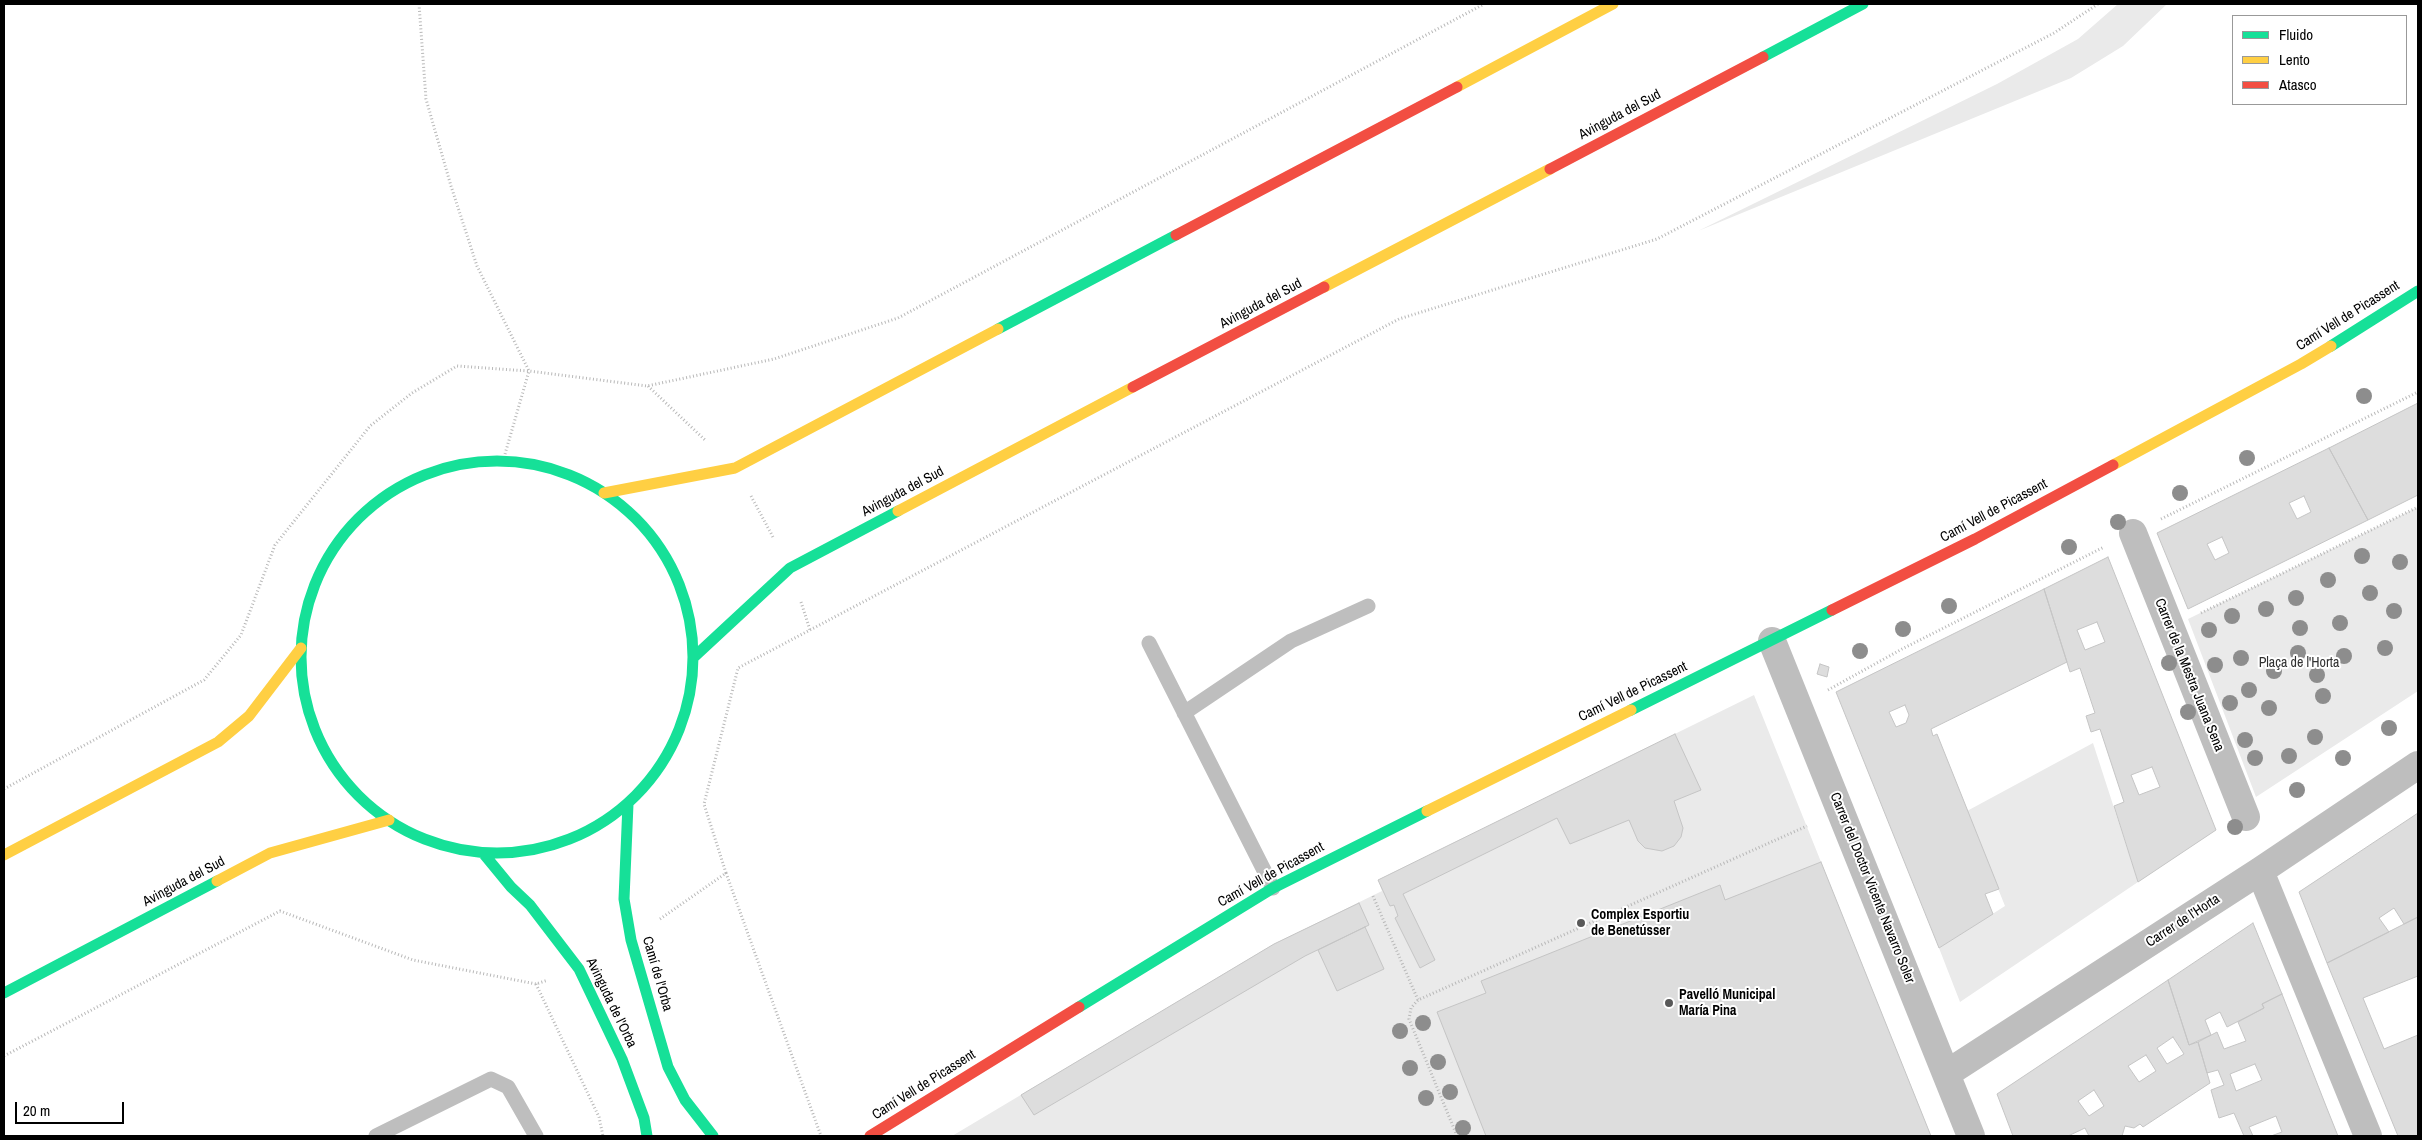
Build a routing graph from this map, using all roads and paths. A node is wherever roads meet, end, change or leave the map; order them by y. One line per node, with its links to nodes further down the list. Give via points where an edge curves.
1 (418, 4): 7 (path, via 426,100 451,186 477,266)
2 (1484, 4): 7 (path, via 898,318 774,358 647,386)
3 (1613, 4): 9 (main road, via 735,468)
4 (1863, 4): 17 (main road, Avinguda del Sud, via 790,568)
5 (2098, 4): 28 (path, via 2054,32 1658,239 1399,319 738,668 704,804)
6 (2418, 291): 14 (main road, Camí Vell de Picassent, via 2301,364 1975,539)
7 (529, 372): 8 (path); 20 (path, via 457,366 405,398 370,426 275,545 241,635 204,680)
8 (503, 461): 9 (main road, via 538,466 572,477); 16 (main road, via 469,463 436,471 377,502 352,525 331,552 316,582 306,614)
9 (604, 493): 17 (main road, via 646,531 669,565 683,594)
10 (2418, 507): 13 (path)
11 (2133, 533): 13 (street, Carrer de la Mestra Juana Sena)
12 (1368, 606): 18 (lane, via 1291,641)
13 (2171, 627): 22 (street, Carrer de la Mestra Juana Sena)
14 (1772, 641): 29 (main road, Camí Vell de Picassent); 37 (street, Carrer del Doctor Vicente Navarro Soler)
15 (1148, 643): 18 (lane)
16 (301, 648): 23 (main road, via 309,714 322,745 362,800); 26 (main road, via 249,716 218,742)
17 (693, 658): 21 (main road, via 689,699 676,738 655,774)
18 (1184, 713): 29 (lane)
19 (2418, 765): 27 (street, Carrer de l’Horta)
20 (4, 789)
21 (628, 804): 25 (main road, via 596,827 560,844 522,852); 31 (main road, Camí de l'Orba, via 624,899)
22 (2246, 817)
23 (388, 820): 25 (main road, via 418,837); 34 (main road, Avinguda del Sud, via 270,853)
24 (1807, 826): 35 (path)
25 (483, 853): 32 (main road, Avinguda de l'Orba, via 530,905)
26 (4, 856)
27 (2260, 871): 37 (street, Carrer de l’Horta); 47 (street)
28 (726, 873): 31 (path); 43 (path)
29 (1273, 888): 44 (main road, Camí Vell de Picassent)
30 (1373, 896): 35 (path)
31 (631, 940): 42 (main road, Camí de l'Orba, via 668,1066 685,1100)
32 (579, 969): 33 (path); 41 (main road, Avinguda de l'Orba, via 622,1059 644,1118)
33 (536, 984): 36 (path, via 413,960 280,910); 40 (path, via 598,1117)
34 (4, 993)
35 (1418, 1000): 45 (path, via 1411,1008 1409,1019)
36 (4, 1056)
37 (1946, 1074): 46 (street, Carrer del Doctor Vicente Navarro Soler)
38 (376, 1136): 39 (lane, via 491,1079 508,1087)
39 (536, 1136)
40 (603, 1136)
41 (647, 1136)
42 (713, 1136)
43 (821, 1136)
44 (870, 1136)
45 (1457, 1136)
46 (1971, 1136)
47 (2368, 1136)

